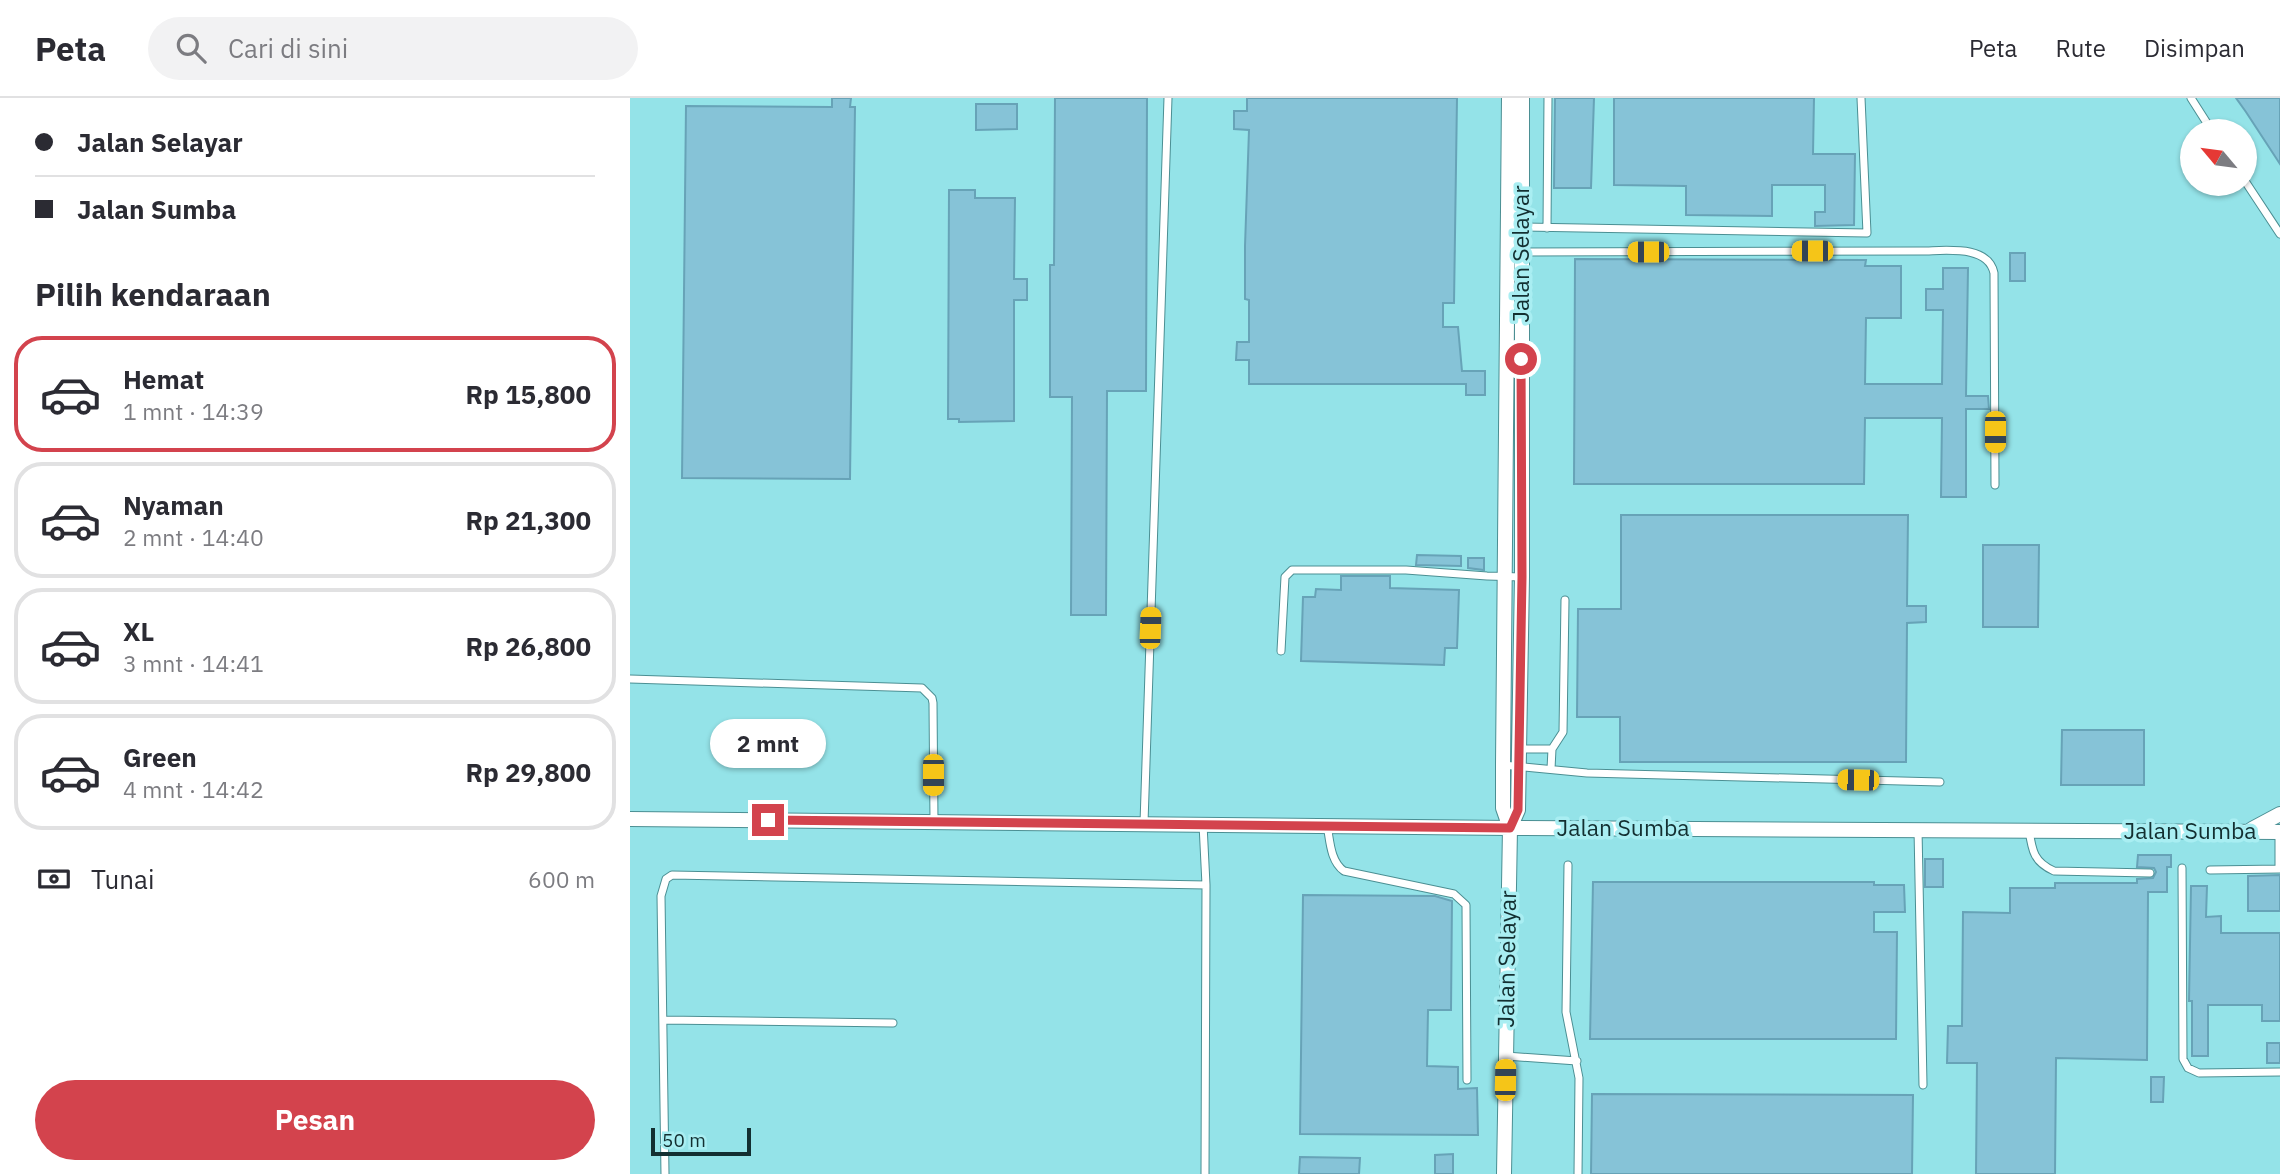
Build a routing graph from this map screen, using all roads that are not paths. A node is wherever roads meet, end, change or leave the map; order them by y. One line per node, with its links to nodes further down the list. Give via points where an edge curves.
1 (1168, 98): 31 (lane)
2 (1509, 98): 8 (street, Jalan Selayar)
3 (1521, 98): 8 (street, Jalan Selayar)
4 (1548, 98): 11 (lane)
5 (1861, 98): 11 (lane, via 1867,233)
6 (2190, 98): 7 (lane)
7 (2205, 119)
8 (1515, 163): 10 (street, Jalan Selayar)
9 (2255, 196): 12 (lane)
10 (1515, 227): 11 (lane); 13 (street, Jalan Selayar)
11 (1547, 228)
12 (2280, 234)
13 (1515, 252): 14 (street, Jalan Selayar); 17 (lane, via 1921,251 1985,257 1993,264 1994,273)
14 (1514, 358): 15 (street, Jalan Selayar); 16 (street, Jalan Selayar)
15 (1506, 481): 16 (street); 18 (street, Jalan Selayar)
16 (1521, 482): 19 (street, Jalan Selayar)
17 (1995, 485)
18 (1505, 577): 19 (lane); 21 (lane, via 1406,570 1292,570 1284,577); 25 (street, Jalan Selayar)
19 (1522, 577): 23 (street, Jalan Selayar)
20 (1565, 600): 24 (lane, via 1563,733)
21 (1281, 651)
22 (630, 679): 30 (lane, via 922,688 932,698)
23 (1519, 749): 24 (lane); 25 (street, Jalan Selayar)
24 (1552, 749): 26 (lane)
25 (1511, 766): 26 (lane); 34 (street, Jalan Selayar, via 1518,810)
26 (1551, 769): 27 (lane)
27 (1940, 782)
28 (2280, 814): 37 (street)
29 (630, 819): 30 (street, Jalan Sumba)
30 (934, 821): 31 (street, Jalan Sumba)
31 (1144, 823): 32 (street, Jalan Sumba)
32 (1203, 823): 33 (street, Jalan Sumba); 44 (lane)
33 (1327, 824): 34 (street, Jalan Sumba); 50 (lane, via 1332,854 1343,871 1454,894 1466,905)
34 (1510, 828): 35 (street, Jalan Sumba); 47 (street, Jalan Selayar)
35 (1918, 829): 36 (street, Jalan Sumba); 51 (lane)
36 (2029, 830): 37 (street, Jalan Sumba); 43 (lane, via 2033,855 2054,871)
37 (2248, 831): 38 (street, Jalan Sumba)
38 (2279, 832): 41 (lane)
39 (1568, 865): 48 (lane, via 1566,1013)
40 (2182, 868): 49 (lane, via 2183,1059 2199,1073)
41 (2279, 869): 42 (lane)
42 (2210, 870)
43 (2150, 873)
44 (1206, 885): 45 (lane, via 672,875 666,878 662,896); 53 (lane)
45 (663, 1020): 46 (lane); 52 (lane)
46 (893, 1023)
47 (1506, 1056): 48 (lane); 54 (street, Jalan Selayar)
48 (1577, 1061): 55 (lane)
49 (2280, 1072)
50 (1467, 1080)
51 (1923, 1085)
52 (666, 1174)
53 (1205, 1174)
54 (1504, 1174)
55 (1578, 1174)

